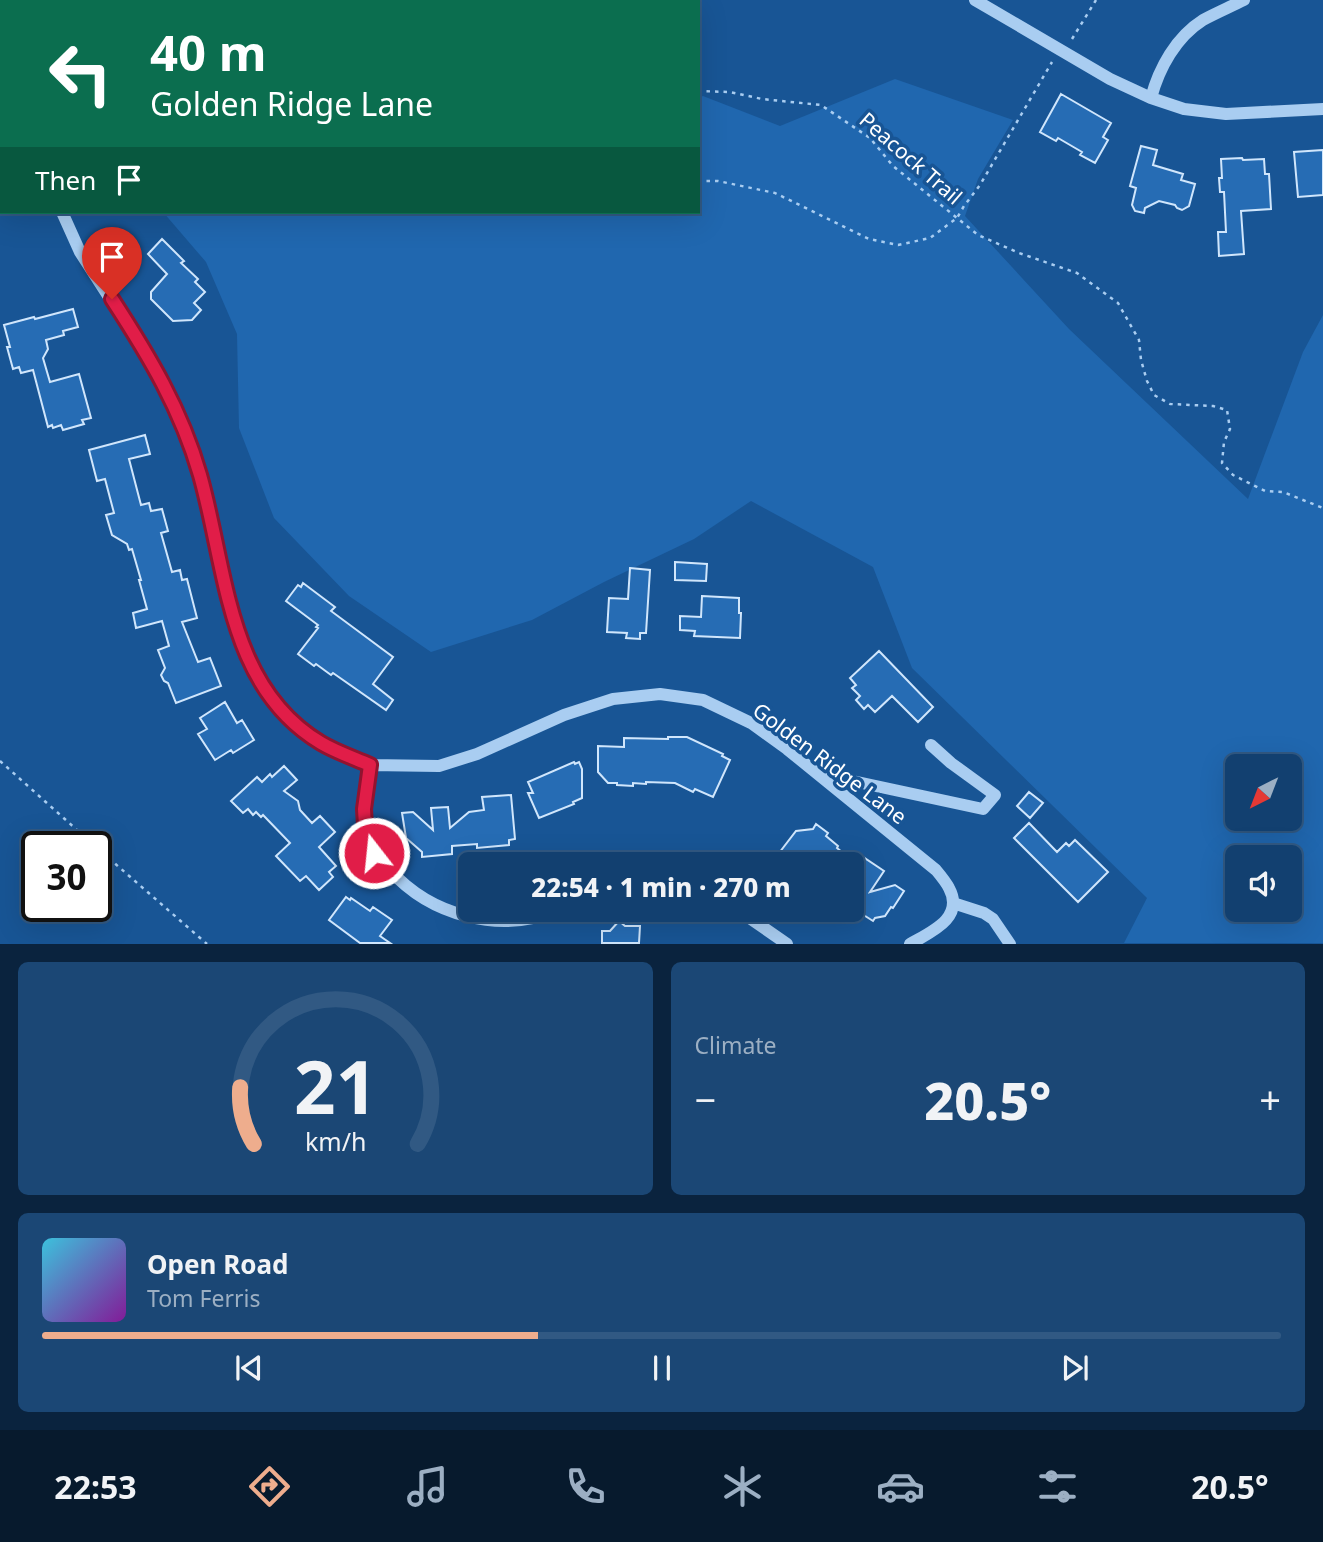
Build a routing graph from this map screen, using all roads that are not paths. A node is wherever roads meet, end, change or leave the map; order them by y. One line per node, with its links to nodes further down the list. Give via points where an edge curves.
1 (975, 0): 3 (street)
2 (1244, 0): 3 (street, via 1184,35 1165,62)
3 (1151, 98): 4 (street, via 1184,109 1226,114)
4 (1323, 109)
5 (63, 214): 7 (street, Golden Ridge Lane, via 80,252 161,378 187,433 223,579 251,667 287,717 322,744)
6 (931, 745): 8 (street, via 995,795 983,809)
7 (370, 765): 8 (street, Golden Ridge Lane, via 439,765 613,699 660,694 703,700 751,723); 10 (street, via 364,809 374,853 400,881 439,908)
8 (816, 773): 9 (street, Golden Ridge Lane, via 936,870 949,887)
9 (953, 902): 13 (street, via 947,921); 14 (street, via 993,919)
10 (458, 914)
11 (756, 922): 12 (street)
12 (787, 943)
13 (910, 943)
14 (1010, 943)

